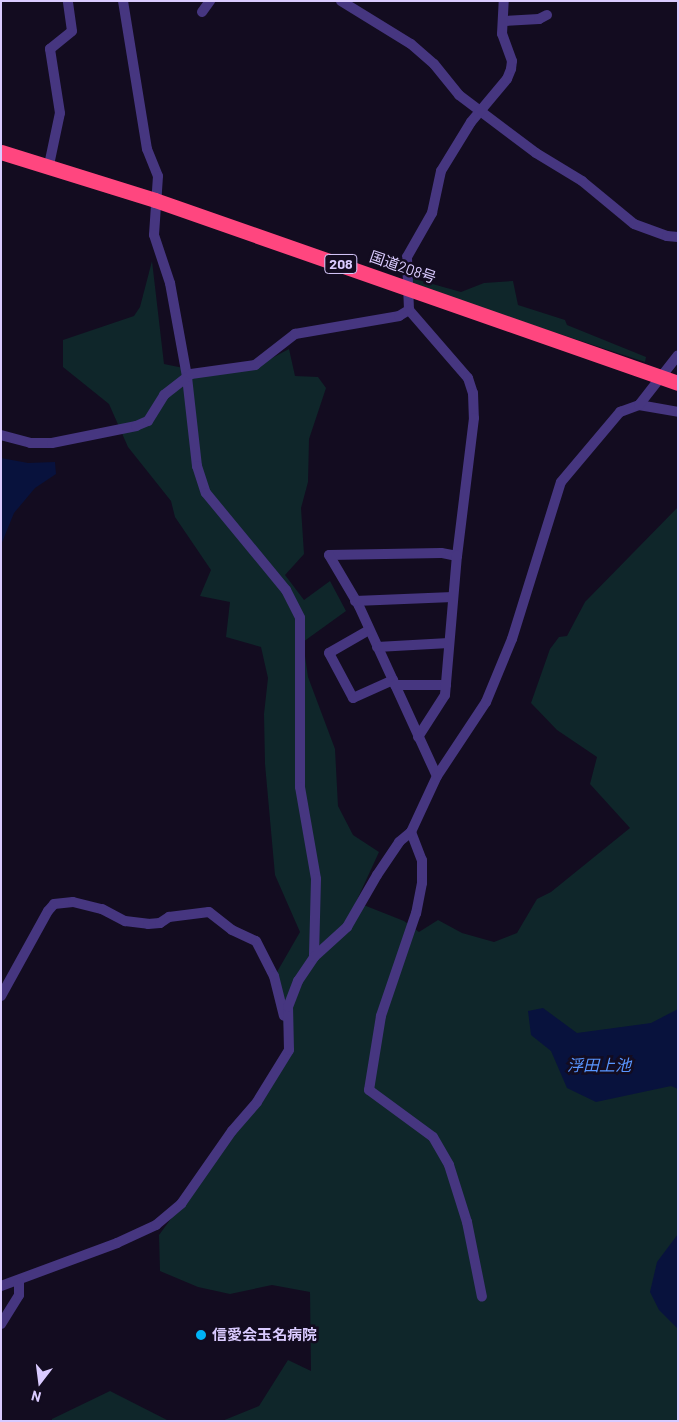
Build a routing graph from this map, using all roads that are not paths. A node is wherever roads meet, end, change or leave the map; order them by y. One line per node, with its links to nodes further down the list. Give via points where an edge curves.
1 (68, 1): 11 (street, via 72,31 50,50 60,114)
2 (123, 1): 12 (street, via 147,149 158,176)
3 (210, 1): 6 (street)
4 (341, 1): 9 (street, via 411,44)
5 (504, 1): 8 (street)
6 (202, 12)
7 (547, 15): 8 (street)
8 (503, 21): 9 (street, via 502,34 512,61 511,69 507,79)
9 (479, 112): 13 (street, via 582,181 634,224 667,236); 14 (street, via 441,171 432,213 406,257)
10 (1, 152): 11 (highway, 国道208号 / 208)
11 (50, 165): 12 (highway, 国道208号 / 208)
12 (155, 200): 14 (highway, 国道208号 / 208); 18 (street, via 154,236 166,263)
13 (678, 236)
14 (408, 287): 15 (street); 17 (highway, 国道208号 / 208)
15 (409, 310): 18 (street, via 398,316 294,334 255,365); 23 (street, via 468,378 473,393 474,418)
16 (678, 355): 17 (street)
17 (660, 376): 19 (highway, 国道208号 / 208); 20 (street)
18 (187, 377): 22 (street, via 164,395 148,421 136,426 52,444 30,443); 34 (street, via 197,466 206,493 286,590 300,618 300,787 316,879)
19 (678, 383)
20 (639, 404): 21 (street); 32 (street, via 620,412 561,482 497,680)
21 (678, 412)
22 (1, 435)
23 (457, 556): 24 (street); 25 (street, via 441,552 329,555)
24 (453, 597): 25 (street); 27 (street)
25 (355, 601): 26 (street)
26 (369, 630): 28 (street); 29 (street, via 329,653 353,698)
27 (449, 643): 28 (street); 30 (street)
28 (377, 647): 29 (street)
29 (394, 682): 30 (street); 31 (street)
30 (446, 685): 31 (street, via 445,695)
31 (418, 737): 32 (street)
32 (438, 776): 33 (street)
33 (411, 832): 34 (street, via 399,842 382,867 347,928); 39 (street, via 422,860 422,883 416,913 381,1016 369,1090 433,1136 467,1222)
34 (314, 957): 36 (street, via 298,981 288,1007)
35 (1, 996): 36 (street, via 54,904 73,902 125,920 148,924 160,923 169,917 209,912 232,930 256,941 266,958)
36 (289, 1037): 37 (street, via 289,1050 283,1065 181,1204 156,1225)
37 (19, 1282): 38 (street); 40 (street, via 19,1295)
38 (1, 1286)
39 (482, 1298)
40 (1, 1324)

